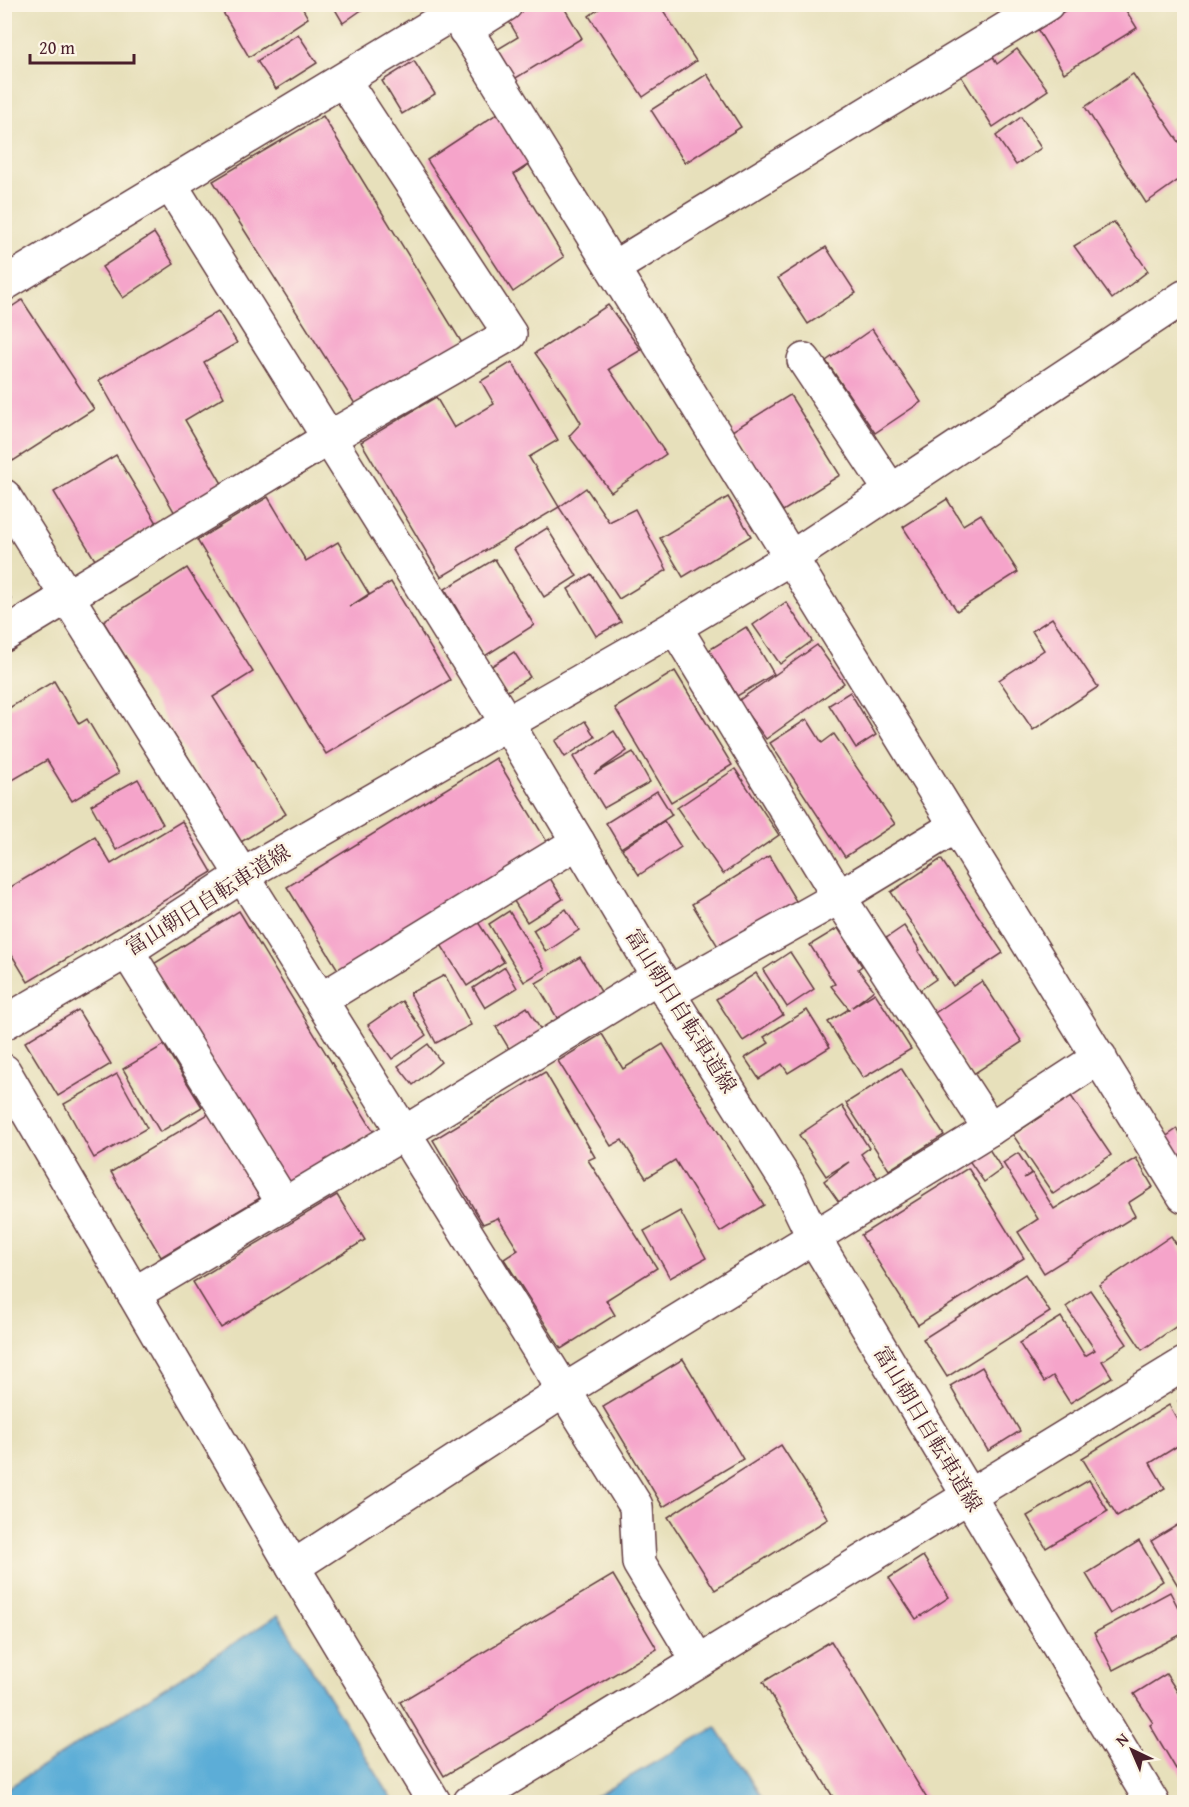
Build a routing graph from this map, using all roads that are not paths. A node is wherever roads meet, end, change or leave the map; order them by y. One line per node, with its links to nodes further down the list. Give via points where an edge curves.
1 (506, 4): 3 (street)
2 (1047, 4): 6 (street)
3 (465, 30): 4 (street, via 455,12); 6 (street)
4 (344, 81): 5 (street); 10 (street, via 510,334)
5 (170, 184): 7 (street); 10 (street)
6 (613, 268): 13 (street)
7 (4, 284)
8 (1185, 297): 11 (street)
9 (804, 360): 11 (street)
10 (327, 439): 14 (street); 17 (street)
11 (891, 491): 13 (street)
12 (4, 496): 14 (street)
13 (792, 557): 15 (street); 18 (street)
14 (68, 597): 16 (street); 20 (street)
15 (675, 627): 17 (street); 21 (street)
16 (4, 635)
17 (507, 723): 19 (street, 富山朝日自転車道線); 20 (street, 富山朝日自転車道線)
18 (956, 826): 21 (street); 26 (street)
19 (578, 842): 23 (street, 富山朝日自転車道線); 24 (street)
20 (243, 876): 22 (street, 富山朝日自転車道線); 24 (street)
21 (839, 897): 23 (street); 28 (street)
22 (127, 951): 25 (street, 富山朝日自転車道線); 31 (street)
23 (663, 985): 29 (street); 32 (street, 富山朝日自転車道線, via 788,1184)
24 (322, 999): 29 (street)
25 (4, 1023)
26 (1100, 1057): 28 (street); 30 (street)
27 (4, 1071): 33 (street)
28 (990, 1129): 32 (street)
29 (404, 1133): 31 (street); 35 (street)
30 (1185, 1196)
31 (284, 1204): 33 (street)
32 (813, 1236): 35 (street); 36 (street, 富山朝日自転車道線)
33 (134, 1294): 37 (street)
34 (1185, 1364): 36 (street)
35 (565, 1390): 37 (street); 38 (street, via 636,1506 639,1563)
36 (967, 1496): 38 (street); 41 (street, 富山朝日自転車道線)
37 (293, 1567): 39 (street)
38 (698, 1661): 40 (street)
39 (434, 1803)
40 (470, 1803)
41 (1152, 1803)

